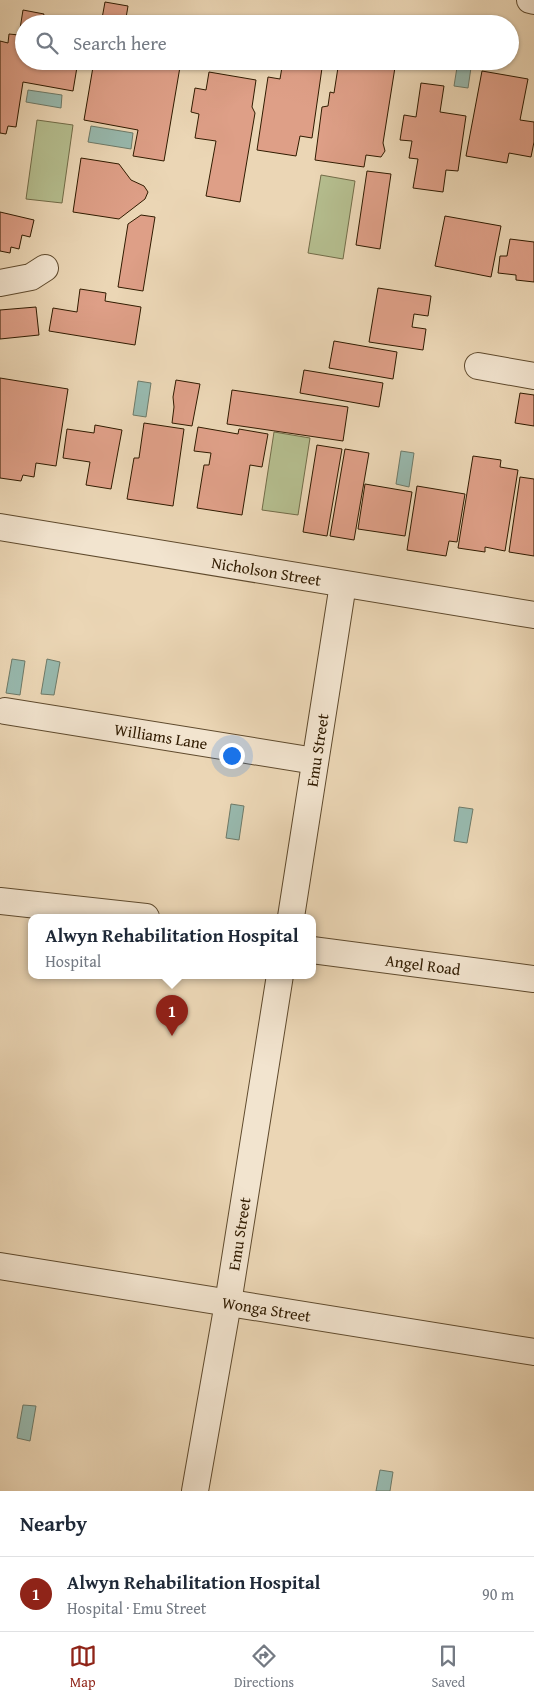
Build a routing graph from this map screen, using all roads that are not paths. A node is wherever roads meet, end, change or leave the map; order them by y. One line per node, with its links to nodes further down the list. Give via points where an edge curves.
1 (45, 268): 2 (street, via 22,280)
2 (0, 283)
3 (478, 366): 4 (street)
4 (534, 376)
5 (0, 527): 6 (street, Nicholson Street)
6 (344, 584): 7 (street, Nicholson Street); 9 (street, Emu Street)
7 (534, 615)
8 (6, 711): 9 (street, Williams Lane)
9 (315, 762): 12 (street, Emu Street)
10 (0, 901): 11 (street)
11 (119, 914)
12 (291, 914)
13 (316, 951): 15 (street, Angel Road)
14 (279, 979): 17 (street, Emu Street)
15 (534, 979)
16 (0, 1266): 17 (street, Wonga Street)
17 (228, 1302): 18 (street, Wonga Street); 19 (street, Emu Street)
18 (534, 1352)
19 (195, 1491)

